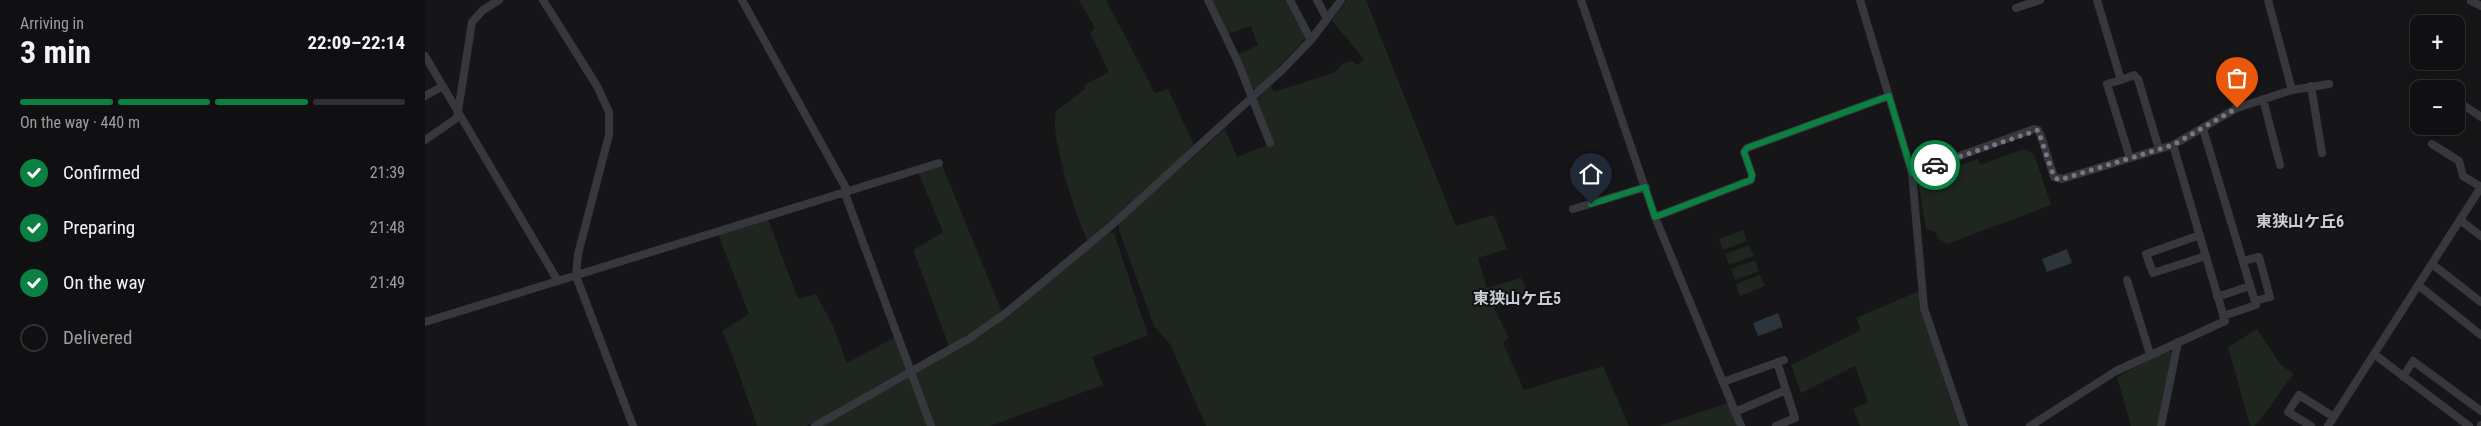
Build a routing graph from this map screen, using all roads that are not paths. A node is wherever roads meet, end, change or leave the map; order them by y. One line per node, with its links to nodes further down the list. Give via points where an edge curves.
1 (499, 0): 29 (street, via 472,22)
2 (543, 0): 53 (street, via 597,86 609,112 609,135 578,254)
3 (742, 0): 44 (street)
4 (1208, 0): 26 (street)
5 (1290, 0): 17 (street)
6 (1317, 0): 16 (street)
7 (1341, 0): 16 (street)
8 (1581, 0): 42 (street)
9 (1860, 0): 25 (street)
10 (2040, 0): 15 (street)
11 (2097, 0): 19 (street)
12 (2268, 0): 23 (street)
13 (2471, 1): 14 (street)
14 (2481, 6)
15 (2016, 8)
16 (1327, 19): 17 (street)
17 (1311, 40): 26 (street)
18 (425, 56): 21 (street)
19 (2121, 80): 36 (street, via 2134,76 2138,79); 38 (street, via 2107,84)
20 (2329, 84): 22 (street)
21 (443, 86): 24 (street); 29 (street)
22 (2311, 86): 23 (street); 37 (street)
23 (2292, 90): 27 (street)
24 (425, 96)
25 (1889, 96): 41 (street); 46 (street, via 1747,148 1744,152 1751,180)
26 (1252, 97): 33 (street); 67 (street, via 1112,225 1006,313 970,338)
27 (2263, 99): 31 (street, via 2237,108); 40 (street)
28 (2465, 106): 30 (street)
29 (458, 112): 32 (street, via 453,121); 55 (street)
30 (2481, 117)
31 (2203, 128): 35 (street); 51 (street)
32 (425, 140)
33 (1270, 143)
34 (2432, 144): 43 (street, via 2459,160 2463,176)
35 (2173, 145): 36 (street); 48 (street)
36 (2159, 149): 38 (street)
37 (2322, 153)
38 (2130, 158): 41 (street, via 2056,179 2041,136 2034,129)
39 (939, 162): 44 (street)
40 (2280, 165)
41 (1912, 173): 79 (street, via 1923,304)
42 (1645, 187): 45 (street); 46 (street)
43 (2480, 190): 47 (street)
44 (845, 191): 53 (street); 67 (street)
45 (1573, 209)
46 (1655, 217): 69 (street)
47 (2460, 220): 49 (street); 52 (street)
48 (2200, 235): 50 (street); 50 (street, via 2146,254 2153,273)
49 (2481, 236)
50 (2206, 256): 58 (street)
51 (2243, 261): 57 (street); 59 (street, via 2259,257 2270,297)
52 (2432, 264): 56 (street); 60 (street)
53 (576, 276): 55 (street); 74 (street)
54 (2127, 280): 65 (street)
55 (558, 281): 62 (street)
56 (2418, 285): 63 (street); 66 (street)
57 (2250, 286): 58 (street); 59 (street)
58 (2217, 297): 61 (street)
59 (2255, 301): 61 (street, via 2256,305)
60 (2481, 302)
61 (2223, 316): 64 (street, via 2225,321)
62 (425, 322)
63 (2481, 335)
64 (2178, 342): 65 (street); 81 (street)
65 (2150, 354): 80 (street, via 2116,371)
66 (2374, 354): 68 (street); 73 (street)
67 (911, 371): 75 (street); 76 (street)
68 (2403, 377): 71 (street, via 2413,361); 84 (street)
69 (1723, 382): 70 (street, via 1780,361); 72 (street)
70 (1786, 390): 72 (street); 78 (street, via 1795,418)
71 (2481, 411)
72 (1735, 412): 77 (street)
73 (2334, 417): 82 (street, via 2299,395 2289,412); 83 (street)
74 (633, 426)
75 (815, 426)
76 (931, 426)
77 (1741, 426)
78 (1776, 426)
79 (1964, 426)
80 (2030, 426)
81 (2161, 426)
82 (2311, 426)
83 (2328, 426)
84 (2469, 426)

